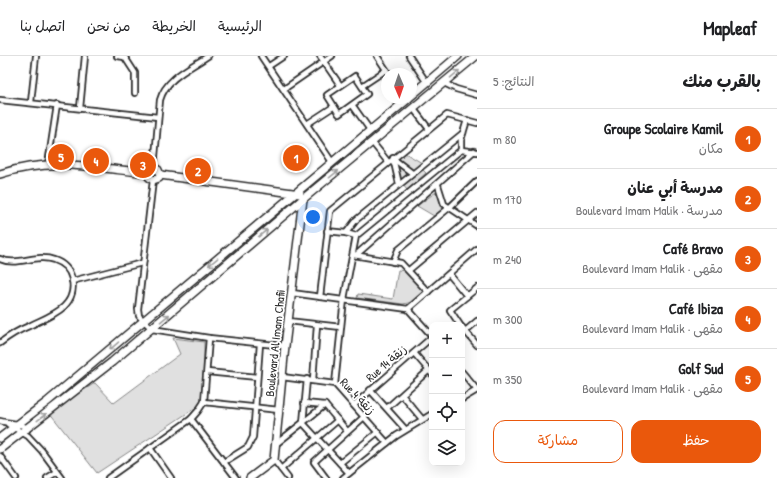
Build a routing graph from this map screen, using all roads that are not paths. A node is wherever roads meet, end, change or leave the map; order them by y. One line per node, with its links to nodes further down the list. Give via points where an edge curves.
1 (36, 56): 27 (street)
2 (86, 56): 32 (street)
3 (117, 56): 4 (street)
4 (125, 56): 24 (street, via 136,73)
5 (208, 56): 34 (street, via 167,84 160,100)
6 (262, 56): 15 (street)
7 (284, 56): 15 (street)
8 (320, 56): 14 (street)
9 (332, 56): 14 (street)
10 (409, 56): 18 (street)
11 (458, 56): 18 (street)
12 (476, 56): 19 (street, one-way to 12)
13 (379, 57): 16 (street)
14 (324, 62): 20 (street); 22 (street)
15 (269, 66): 22 (street)
16 (386, 68)
17 (381, 76): 21 (street)
18 (427, 83): 23 (street)
19 (444, 83): 25 (street); 33 (street)
20 (340, 85): 21 (street, via 355,76); 31 (street, via 327,95)
21 (362, 86): 30 (street, via 367,94)
22 (284, 89): 37 (street)
23 (417, 91)
24 (135, 93)
25 (477, 95)
26 (0, 100): 27 (street)
27 (30, 102): 29 (street)
28 (401, 104): 39 (street)
29 (57, 105): 32 (street); 47 (street)
30 (353, 106): 31 (street, via 339,114); 39 (street)
31 (333, 107): 37 (street)
32 (80, 108): 34 (street)
33 (413, 108): 38 (street); 41 (street)
34 (158, 117): 48 (street)
35 (467, 120): 36 (street); 38 (street, via 447,115); 40 (street)
36 (477, 123)
37 (307, 124): 45 (street)
38 (429, 129): 44 (street)
39 (370, 130): 45 (street)
40 (463, 133): 42 (street); 50 (street)
41 (372, 142): 46 (street); 57 (street, one-way to 41)
42 (461, 150): 43 (street); 64 (street)
43 (475, 152): 55 (street)
44 (394, 159): 46 (street); 50 (street); 54 (street)
45 (332, 162): 56 (street)
46 (388, 162): 62 (street, via 330,211)
47 (48, 164): 48 (street); 49 (street)
48 (151, 171): 51 (street, via 158,170); 52 (street, via 149,177)
49 (0, 174)
50 (412, 174): 54 (street)
51 (160, 175): 52 (street); 56 (street)
52 (153, 180): 68 (street)
53 (477, 181): 58 (street)
54 (400, 184): 63 (street, via 356,220)
55 (438, 185): 58 (street, via 444,204); 66 (street)
56 (297, 193): 57 (street); 80 (street, one-way to 80)
57 (304, 199): 75 (street, Boulevard Al Imam Chafii); 86 (street, one-way to 57)
58 (450, 207): 60 (street); 69 (street, via 398,250)
59 (477, 213): 60 (street)
60 (470, 220): 61 (street); 70 (street)
61 (477, 226)
62 (328, 232): 63 (street); 77 (street)
63 (346, 233): 64 (street)
64 (356, 236): 66 (street)
65 (477, 249): 71 (street)
66 (354, 255): 69 (street); 78 (street)
67 (0, 259): 72 (street, via 13,262 38,258 54,260 66,268)
68 (142, 262): 72 (street); 80 (street, via 138,313)
69 (393, 262): 70 (street, via 401,263)
70 (409, 270): 74 (street)
71 (449, 274): 74 (street); 76 (street)
72 (72, 281): 94 (street, via 70,298 59,312 18,331)
73 (477, 288): 76 (street)
74 (428, 292): 79 (street)
75 (292, 293): 77 (street); 81 (street, Boulevard Al Imam Chafii)
76 (467, 296): 83 (street, via 449,312)
77 (320, 297): 78 (street)
78 (344, 299): 79 (street); 85 (street)
79 (408, 309): 90 (street)
80 (143, 320): 86 (street); 87 (street)
81 (288, 321): 84 (street); 97 (street, Boulevard Al Imam Chafii)
82 (477, 321): 88 (street)
83 (457, 322)
84 (317, 324): 85 (street); 106 (street)
85 (341, 327): 107 (street)
86 (152, 329): 91 (street); 92 (street)
87 (132, 330): 91 (street); 125 (street, one-way to 125)
88 (465, 330)
89 (465, 333): 96 (street)
90 (429, 334)
91 (140, 338): 128 (street, one-way to 91)
92 (209, 338): 95 (street); 100 (street)
93 (429, 340): 98 (street, Rue 14 زنقة)
94 (0, 343)
95 (260, 344): 97 (street); 104 (street)
96 (477, 345)
97 (285, 346): 102 (street, Boulevard Al Imam Chafii)
98 (414, 353): 99 (street); 108 (street, Rue 14 زنقة)
99 (429, 371)
100 (207, 372): 104 (street); 112 (street)
101 (429, 373): 110 (street)
102 (282, 376): 105 (street, Rue 4 زنقة); 118 (street, Boulevard Al Imam Chafii)
103 (465, 376): 109 (street)
104 (257, 377): 116 (street)
105 (307, 379): 106 (street, Rue 4 زنقة); 113 (street)
106 (313, 380): 107 (street, Rue 4 زنقة)
107 (335, 384): 115 (street, Rue 4 زنقة)
108 (370, 390): 115 (street, Rue 14 زنقة); 117 (street)
109 (477, 390): 111 (street)
110 (402, 395): 117 (street); 122 (street)
111 (465, 397)
112 (204, 402): 116 (street); 121 (street)
113 (304, 403): 114 (street); 126 (street)
114 (325, 405): 123 (street); 126 (street)
115 (354, 405): 119 (street, Rue 4 زنقة)
116 (255, 407): 118 (street); 142 (street, via 251,442 248,447)
117 (387, 408): 129 (street)
118 (279, 410): 136 (street, Boulevard Al Imam Chafii)
119 (364, 416): 130 (street); 131 (street, Rue 4 زنقة)
120 (429, 416): 122 (street)
121 (191, 419): 137 (street); 142 (street)
122 (422, 419): 129 (street)
123 (338, 420): 130 (street); 134 (street)
124 (0, 421): 127 (street)
125 (20, 423): 127 (street); 128 (street)
126 (303, 423): 134 (street); 136 (street)
127 (10, 426): 132 (street); 133 (street)
128 (27, 428): 132 (street)
129 (405, 430): 135 (street)
130 (348, 431): 138 (street)
131 (378, 432): 135 (street, Rue 4 زنقة); 143 (street)
132 (24, 434): 139 (street); 145 (street, via 42,452)
133 (0, 438)
134 (317, 439): 138 (street); 144 (street)
135 (387, 443): 146 (street)
136 (276, 444): 141 (street, Boulevard Al Imam Chafii)
137 (150, 448): 150 (street); 151 (street)
138 (327, 449): 143 (street); 155 (street, via 314,462)
139 (0, 450)
140 (0, 456): 147 (street)
141 (274, 460): 144 (street); 153 (street)
142 (224, 462): 152 (street)
143 (340, 463): 146 (street)
144 (281, 469): 154 (street)
145 (56, 472): 148 (street); 149 (street)
146 (349, 473): 156 (street)
147 (16, 478)
148 (47, 478)
149 (62, 478)
150 (108, 478)
151 (171, 478)
152 (236, 478)
153 (250, 478)
154 (288, 478)
155 (326, 478)
156 (343, 478)

